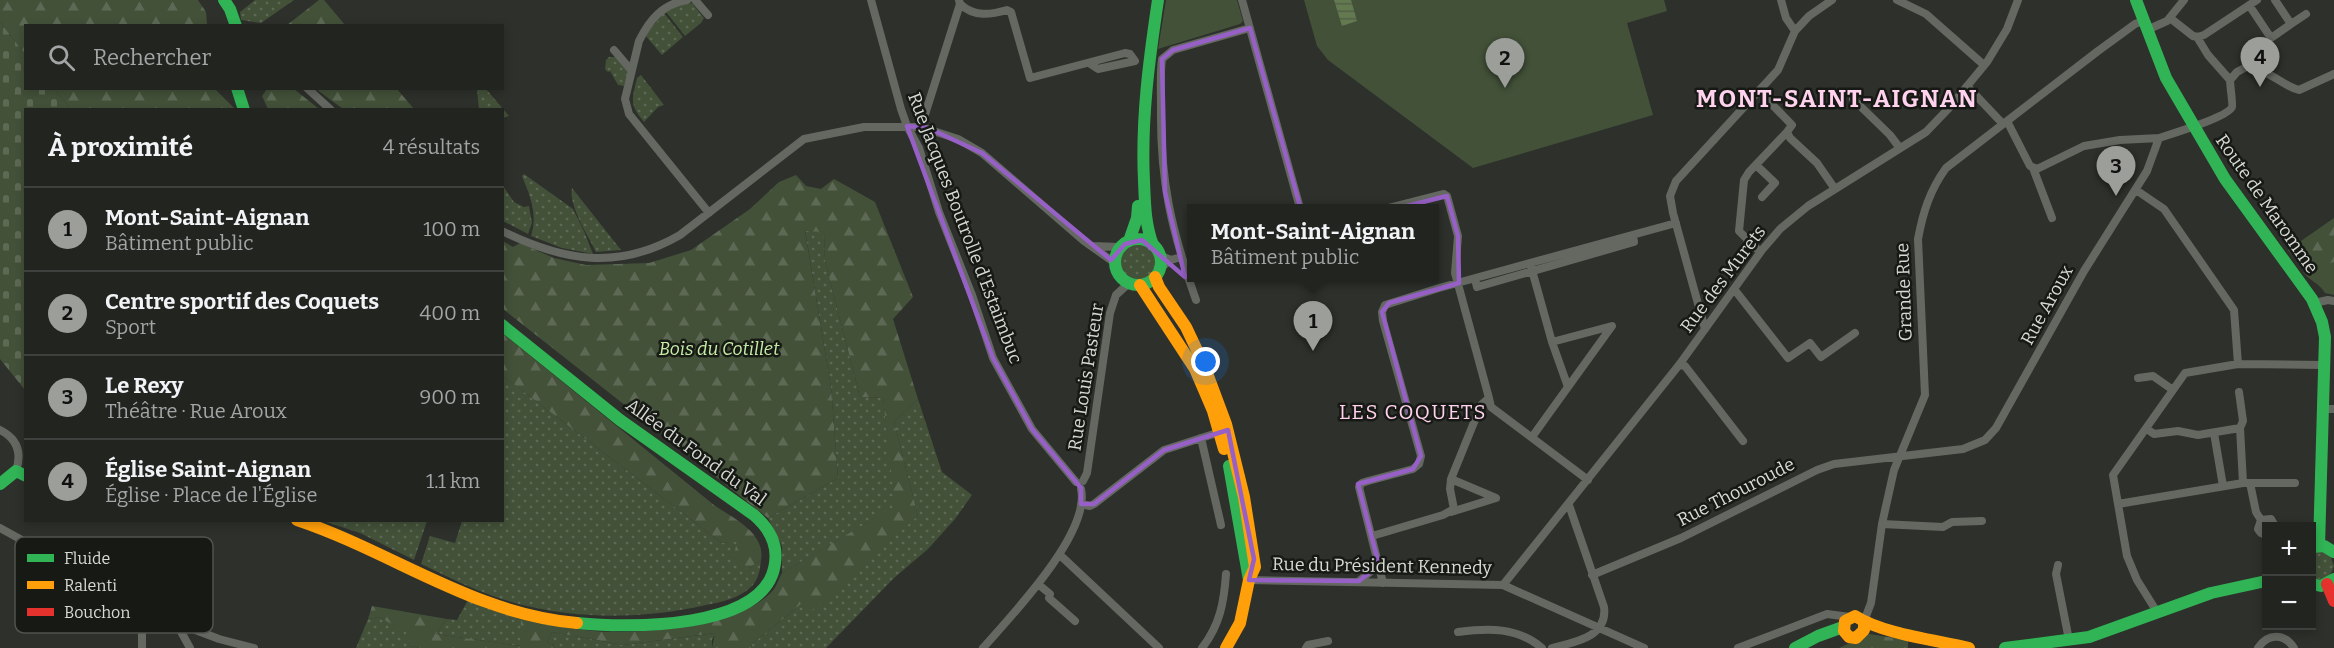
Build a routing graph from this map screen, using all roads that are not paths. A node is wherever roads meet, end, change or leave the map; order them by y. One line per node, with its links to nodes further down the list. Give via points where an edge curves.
1 (224, 0): 19 (street)
2 (687, 0): 27 (street, via 670,3 650,22 639,41)
3 (695, 0): 17 (street)
4 (871, 0): 41 (street, Rue Jacques Boutrolle d'Estaimbuc)
5 (1158, 0): 28 (street)
6 (1242, 0): 22 (street)
7 (1781, 0): 23 (street)
8 (1832, 0): 23 (street)
9 (1897, 0): 26 (street, via 1926,14)
10 (2018, 0): 26 (street, Rue des Murets, via 2007,29)
11 (2136, 0): 21 (street, Route de Maromme)
12 (2184, 0): 18 (street)
13 (2275, 0): 20 (street)
14 (960, 2): 28 (street, via 967,10 989,15 1011,12 1030,78 1089,63 1098,69 1135,61); 43 (street)
15 (2253, 3): 20 (street, via 2271,38); 24 (street)
16 (2306, 14): 20 (street)
17 (708, 15)
18 (2170, 18): 21 (street, Grande Rue); 24 (street)
19 (235, 24)
20 (2291, 24)
21 (2146, 25): 40 (street, Grande Rue, via 2135,24); 42 (street, Route de Maromme, via 2166,78)
22 (1250, 28): 53 (street); 63 (street, via 1173,50 1162,59 1162,165 1168,210)
23 (1794, 31): 35 (street, via 1778,70)
24 (2197, 37): 30 (street)
25 (614, 50): 27 (street)
26 (1984, 65): 31 (street, Rue des Murets)
27 (632, 70): 55 (street, via 625,99 629,114)
28 (1148, 70): 49 (street)
29 (2334, 74): 30 (street, via 2299,90 2263,69 2248,66)
30 (2230, 80): 42 (street, via 2230,110)
31 (1967, 86): 40 (street); 46 (street, Rue des Murets, via 1926,132)
32 (238, 90): 37 (street)
33 (243, 90): 38 (street)
34 (309, 90): 39 (street)
35 (1759, 91): 44 (street, via 1792,124); 57 (street, via 1676,181 1670,196)
36 (1853, 99): 46 (street)
37 (244, 108)
38 (245, 108)
39 (329, 108)
40 (2005, 122): 48 (street); 96 (street, Grande Rue, via 1947,168 1927,202 1918,239 1925,395)
41 (907, 126): 43 (street); 55 (street, via 864,127 807,137); 103 (street, Rue Jacques Boutrolle d'Estaimbuc, via 919,148 997,365 1032,429)
42 (2193, 126): 45 (street); 74 (street, Route de Maromme, via 2218,169)
43 (921, 127): 60 (street, via 981,153)
44 (1787, 132): 47 (street); 50 (street)
45 (2159, 138): 48 (street, via 2084,146); 51 (street, Rue Aroux)
46 (1899, 147): 50 (street, Rue des Murets)
47 (1756, 165): 52 (street, via 1775,183); 61 (street, via 1744,180 1738,226 1741,235)
48 (2033, 168): 56 (street)
49 (1142, 175): 59 (street, via 1137,218); 62 (street, via 1146,231)
50 (1835, 189): 61 (street, Rue des Murets, via 1792,219)
51 (2136, 190): 79 (street, via 2164,208 2234,309); 96 (street, Rue Aroux, via 2084,271 1991,435 1963,449)
52 (1762, 197)
53 (1299, 204)
54 (1406, 204): 69 (street, via 1445,195 1449,199 1458,236 1455,270)
55 (709, 213): 58 (street, via 659,247 601,259 566,255)
56 (2052, 219)
57 (1676, 223): 65 (street); 76 (street)
58 (504, 232)
59 (1125, 244): 60 (street); 62 (street, via 1142,240); 64 (street)
60 (1091, 246): 64 (street)
61 (1760, 252): 71 (street, Rue des Murets)
62 (1161, 253): 63 (street); 66 (street)
63 (1181, 257): 67 (street)
64 (1115, 263): 70 (street, via 1119,275)
65 (1531, 267): 69 (street); 78 (street)
66 (1157, 273): 70 (street); 91 (street, via 1211,380)
67 (1187, 274)
68 (1190, 282): 72 (street)
69 (1459, 283): 86 (street); 118 (street, via 1394,301 1384,308 1383,321 1421,456 1413,469 1359,487)
70 (1135, 284): 91 (street, via 1196,369); 103 (street, Rue Louis Pasteur, via 1116,295 1110,313 1088,473)
71 (1734, 289): 76 (street, Rue des Murets); 77 (street, via 1788,358 1809,343 1821,357)
72 (1196, 300)
73 (2334, 301): 74 (street)
74 (2314, 303): 81 (street, Route de Maromme, via 2324,331)
75 (504, 327): 112 (street, Allée du Fond du Val, via 616,417 762,523 772,539 776,560 771,579 760,594 718,614 671,623 596,626 561,622 473,598 367,547)
76 (1705, 329): 80 (street, Rue des Murets)
77 (1855, 333)
78 (1552, 342): 83 (street); 83 (street, via 1612,326)
79 (2238, 364): 81 (street); 84 (street, via 2185,373)
80 (1679, 365): 95 (street, via 1685,366); 99 (street, Rue des Murets)
81 (2324, 365): 87 (street, Route de Maromme)
82 (2138, 378): 84 (street, via 2153,376)
83 (1568, 387): 93 (street)
84 (2173, 390): 89 (street)
85 (2239, 392): 88 (street, via 2243,421)
86 (1489, 398): 93 (street, via 1491,407); 98 (street, via 1481,405)
87 (2329, 409): 120 (street, Route de Maromme)
88 (2240, 428): 92 (street); 100 (street)
89 (2147, 429): 92 (street, via 2154,434); 107 (street, via 2113,475)
90 (0, 430): 97 (street, via 17,445)
91 (1224, 431): 94 (street); 129 (street)
92 (2214, 433): 104 (street)
93 (1532, 437): 99 (street)
94 (1201, 438): 106 (street, via 1164,450 1094,504); 115 (street)
95 (1743, 441)
96 (1899, 457): 114 (street, Grande Rue); 127 (street, Rue Thouroude, via 1834,464 1817,470 1681,538)
97 (21, 476): 102 (street); 105 (street)
98 (1451, 479): 109 (street, via 1454,509); 109 (street, via 1496,498)
99 (1588, 480): 108 (street, Rue des Murets)
100 (2247, 483): 101 (street); 104 (street); 110 (street)
101 (2295, 483)
102 (0, 484)
103 (1080, 484): 106 (street, Rue Louis Pasteur)
104 (2223, 486): 107 (street)
105 (0, 489)
106 (1081, 504): 123 (street, Rue Louis Pasteur)
107 (2118, 504): 139 (street, via 2131,567)
108 (1569, 505): 127 (street); 136 (street, Rue des Murets)
109 (1450, 513): 118 (street)
110 (2261, 520): 113 (street); 117 (street, via 2258,529)
111 (1982, 521): 114 (street, via 1952,522 1943,527)
112 (302, 522)
113 (2273, 522)
114 (1882, 524): 141 (street, Grande Rue, via 1871,603 1866,616)
115 (1221, 525)
116 (0, 528): 119 (street)
117 (2262, 533)
118 (1372, 536): 124 (street)
119 (16, 537)
120 (2316, 537)
121 (2316, 547): 122 (street)
122 (2334, 552)
123 (1060, 555): 134 (street, Rue Louis Pasteur); 151 (street)
124 (1379, 564): 130 (street); 133 (street)
125 (2058, 565): 146 (street, via 2056,574)
126 (1226, 574): 152 (street, via 1217,623)
127 (1592, 575): 142 (street, via 1604,607 1605,617)
128 (2262, 576): 137 (street)
129 (1249, 580): 130 (street, Rue du Président Kennedy); 153 (street, via 1239,622)
130 (1359, 581): 133 (street, Rue du Président Kennedy)
131 (2262, 582): 137 (street)
132 (2331, 582): 135 (street); 138 (street)
133 (1383, 583): 136 (street, Rue du Président Kennedy)
134 (1038, 584): 140 (street); 150 (street, Rue Louis Pasteur)
135 (2316, 584)
136 (1503, 585): 142 (street, Rue du Président Kennedy)
137 (2181, 599): 139 (street)
138 (2334, 601)
139 (2155, 608): 146 (street)
140 (1075, 621)
141 (1852, 623): 158 (street, via 1832,614); 159 (street); 160 (street, via 1833,638); 161 (street)
142 (1599, 628): 156 (street, via 1582,640); 157 (street, Rue du Président Kennedy)
143 (1458, 632): 155 (street, via 1495,628 1511,631)
144 (182, 633): 148 (street)
145 (203, 633): 149 (street)
146 (2074, 639): 162 (street)
147 (1328, 640): 154 (street)
148 (190, 648)
149 (254, 648)
150 (983, 648)
151 (1159, 648)
152 (1202, 648)
153 (1226, 648)
154 (1306, 648)
155 (1542, 648)
156 (1552, 648)
157 (1644, 648)
158 (1738, 648)
159 (1795, 648)
160 (1809, 648)
161 (1969, 648)
162 (2005, 648)
163 (2258, 648): 164 (street, via 2264,640 2275,636 2288,640)
164 (2294, 648)

